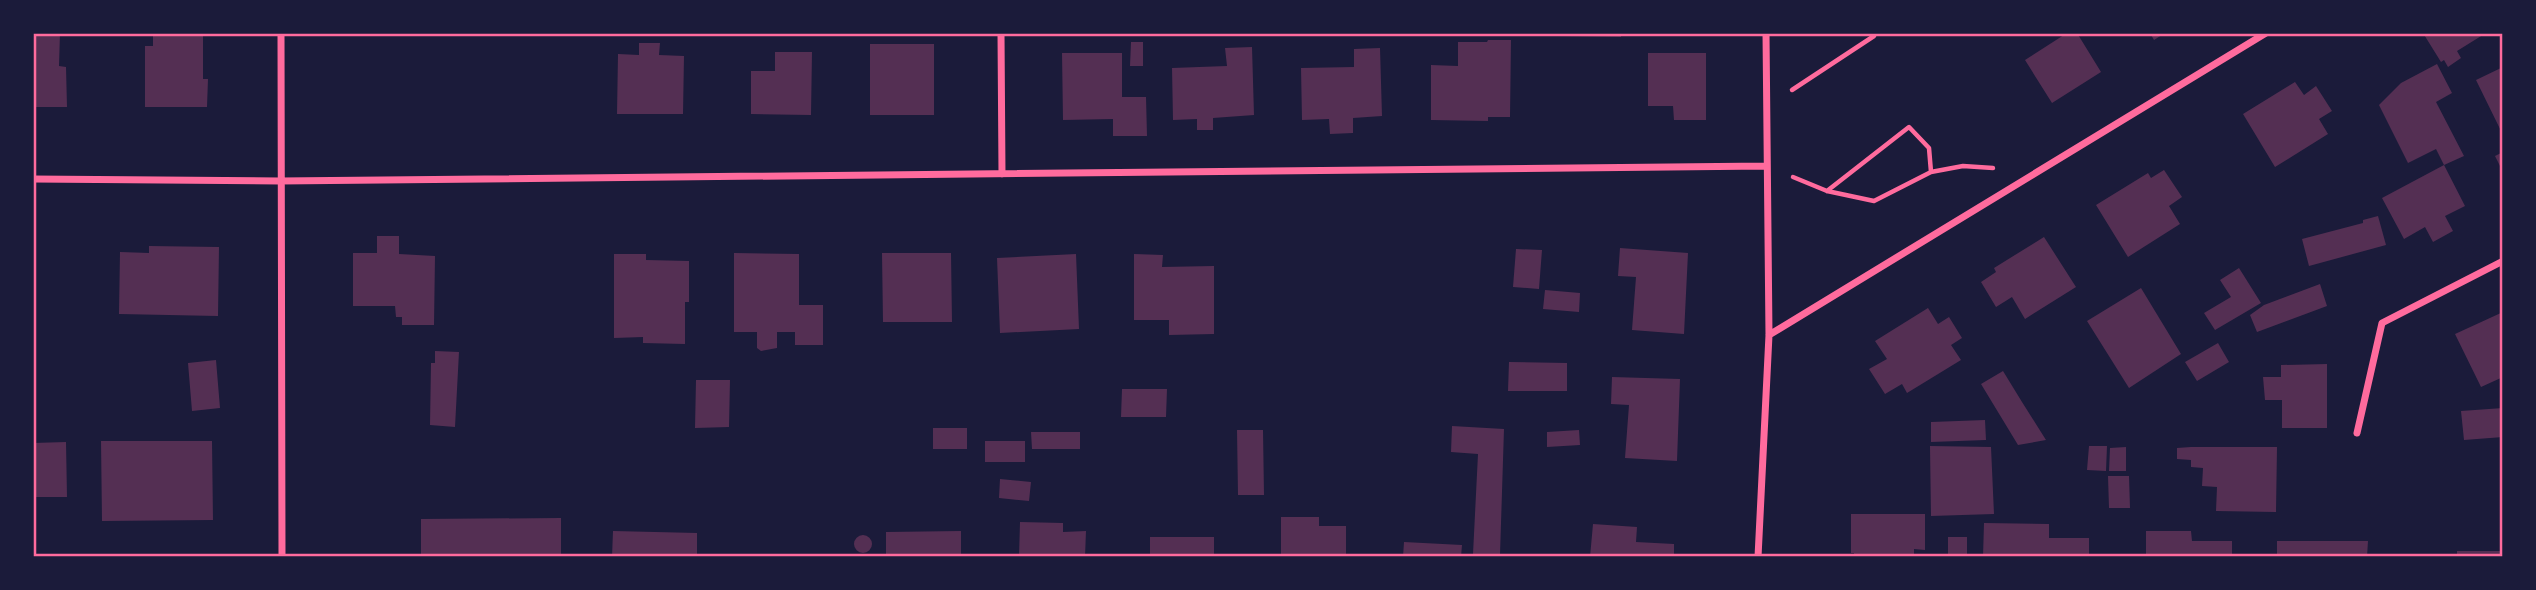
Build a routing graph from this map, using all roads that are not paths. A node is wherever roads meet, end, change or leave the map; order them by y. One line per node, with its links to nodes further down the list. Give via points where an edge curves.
1 (281, 33): 8 (street)
2 (1001, 33): 6 (street)
3 (1766, 33): 5 (street)
4 (2266, 33): 10 (street)
5 (1766, 166): 6 (street); 10 (street)
6 (1002, 174): 8 (street)
7 (33, 179): 8 (street)
8 (280, 181): 12 (street)
9 (2503, 261): 11 (street, via 2382,323)
10 (1769, 335): 13 (street)
11 (2357, 433)
12 (282, 557)
13 (1758, 557)

